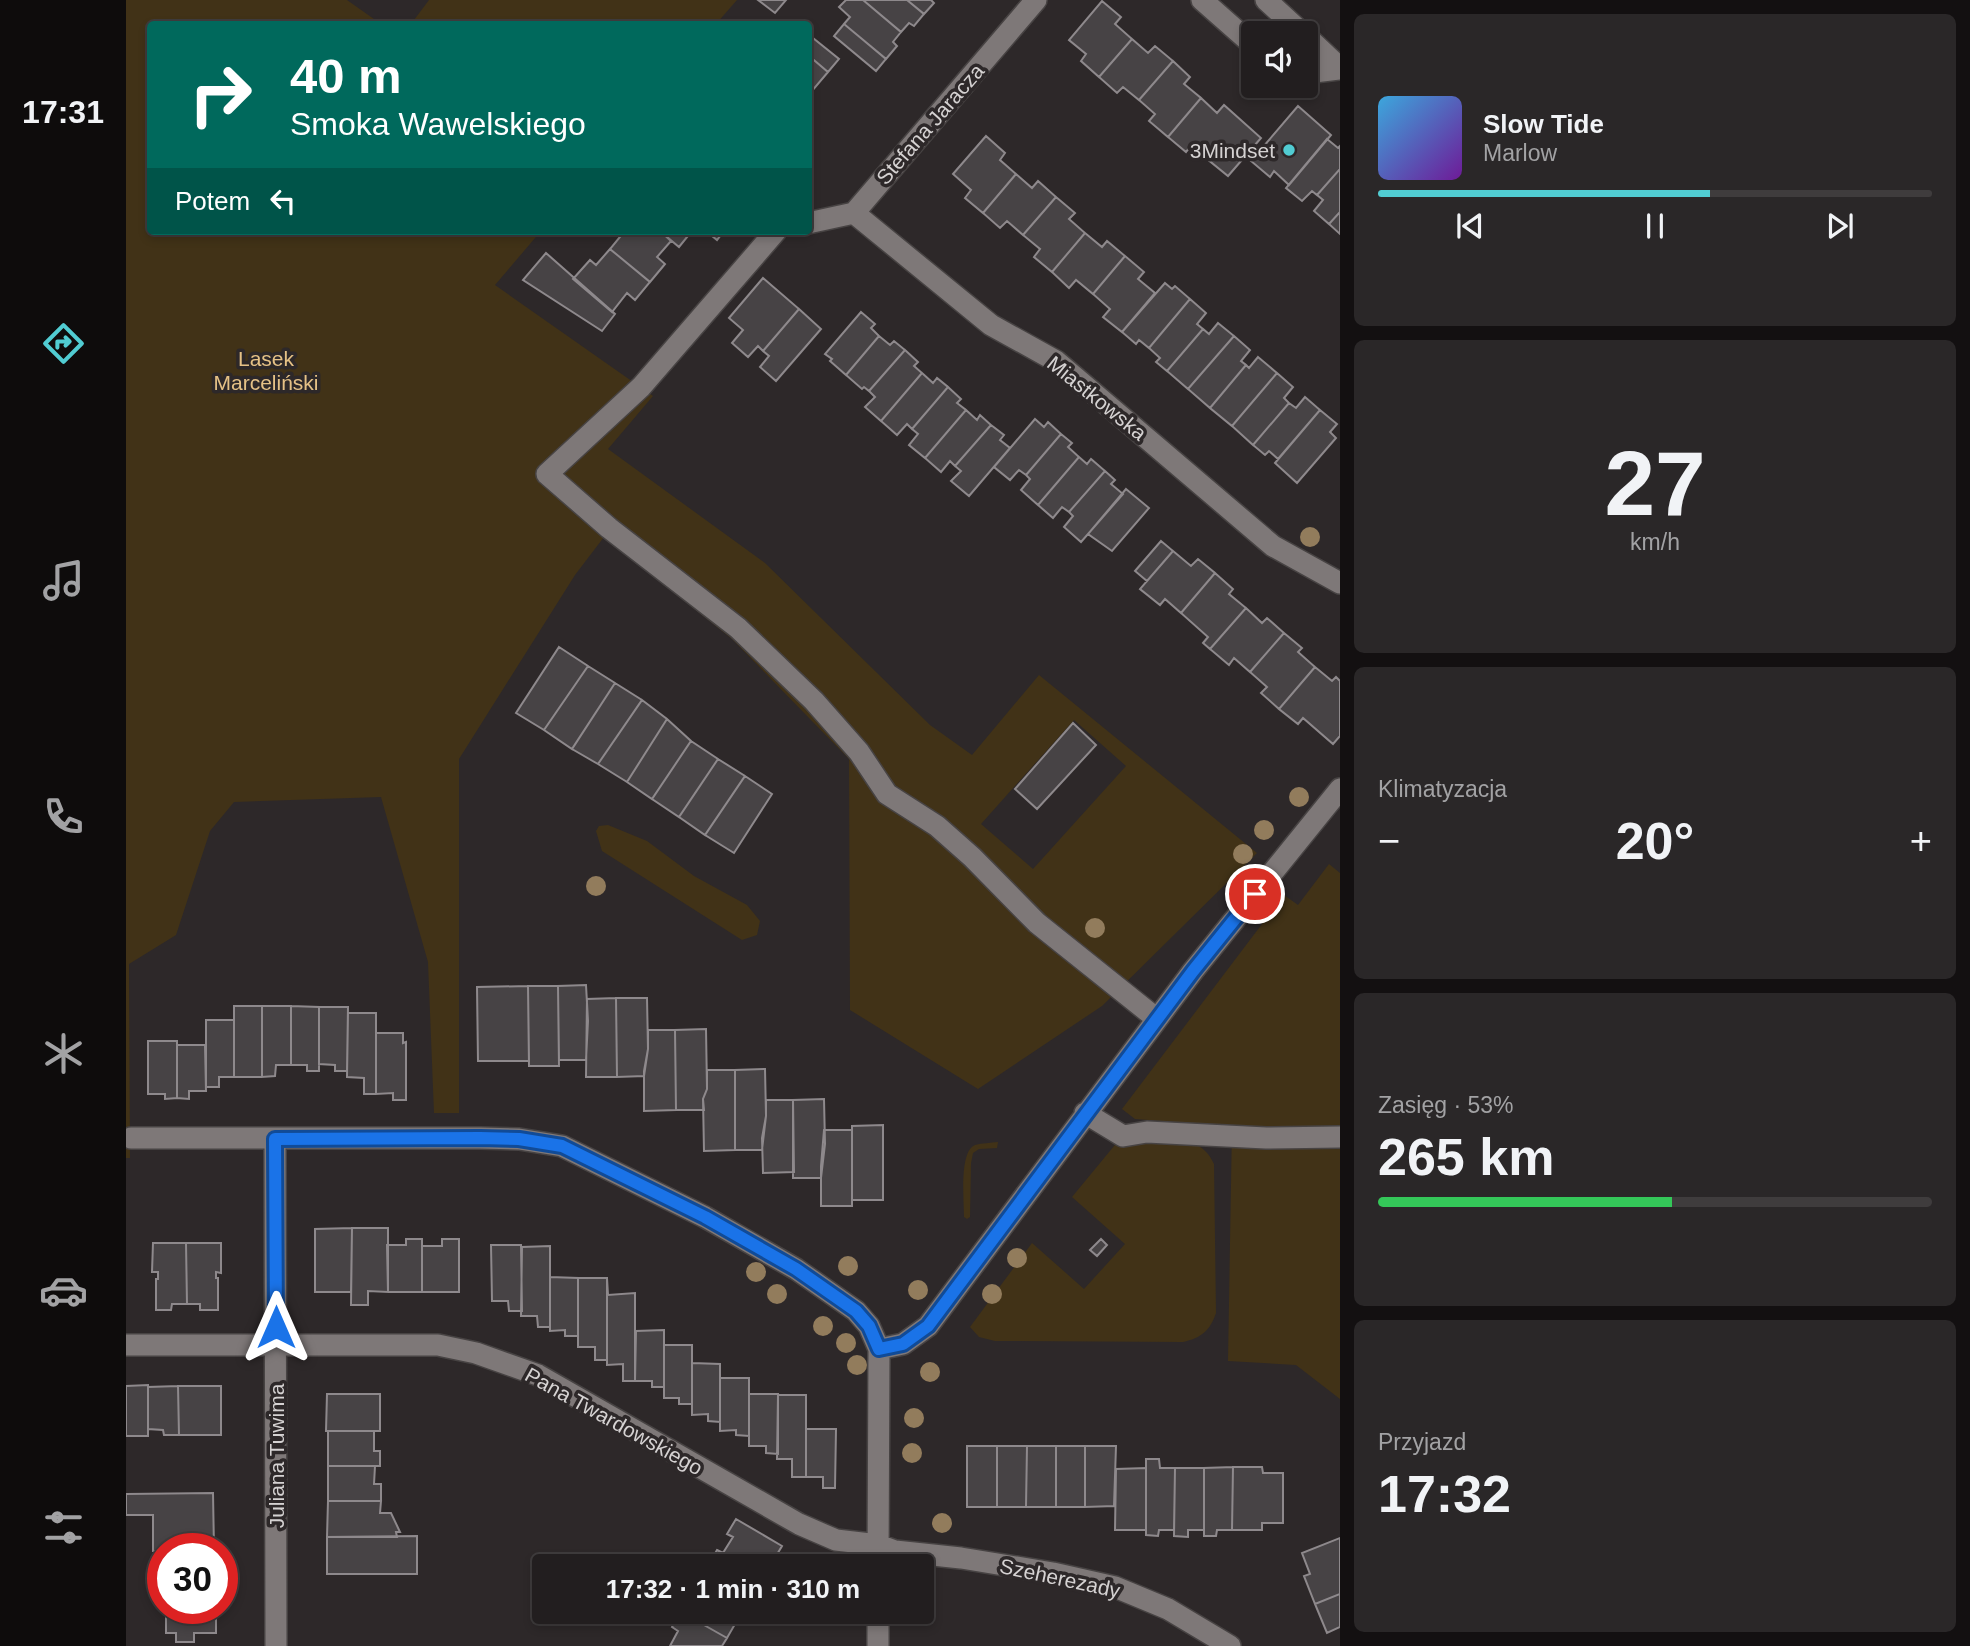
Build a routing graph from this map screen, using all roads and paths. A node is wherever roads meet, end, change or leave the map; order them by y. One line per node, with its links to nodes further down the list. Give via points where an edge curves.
1 (1036, 0): 9 (street, Stefana Jaracza)
2 (1202, 0): 5 (street)
3 (1266, 0): 4 (street)
4 (1289, 21)
5 (1241, 34)
6 (1318, 48): 7 (street)
7 (1340, 69): 8 (street)
8 (1318, 72)
9 (854, 213): 10 (street); 12 (street, Miastkowska, via 990,325 1056,361 1273,546)
10 (812, 222)
11 (773, 235): 14 (street, via 641,387 547,474 738,628 859,751 887,794 937,827 1037,923)
12 (1340, 583)
13 (1340, 789): 14 (street)
14 (1157, 1019): 15 (street)
15 (1086, 1113): 16 (street, via 1123,1136 1147,1132); 21 (street, via 928,1326 903,1344)
16 (1340, 1137)
17 (131, 1138): 18 (street)
18 (275, 1139): 20 (street, Juliana Tuwima); 21 (street, via 480,1138 562,1146 705,1217 796,1269 856,1311)
19 (126, 1345): 20 (street, Pana Twardowskiego)
20 (276, 1345): 22 (street, Pana Twardowskiego, via 438,1345 502,1362 538,1375 799,1524); 28 (street, Juliana Tuwima)
21 (879, 1349): 23 (street)
22 (874, 1554)
23 (879, 1554)
24 (885, 1554): 25 (street, Szeherezady)
25 (923, 1554)
26 (934, 1555): 30 (street, Szeherezady, via 1115,1587 1168,1609)
27 (878, 1624): 29 (street)
28 (276, 1646)
29 (878, 1646)
30 (1230, 1646)

